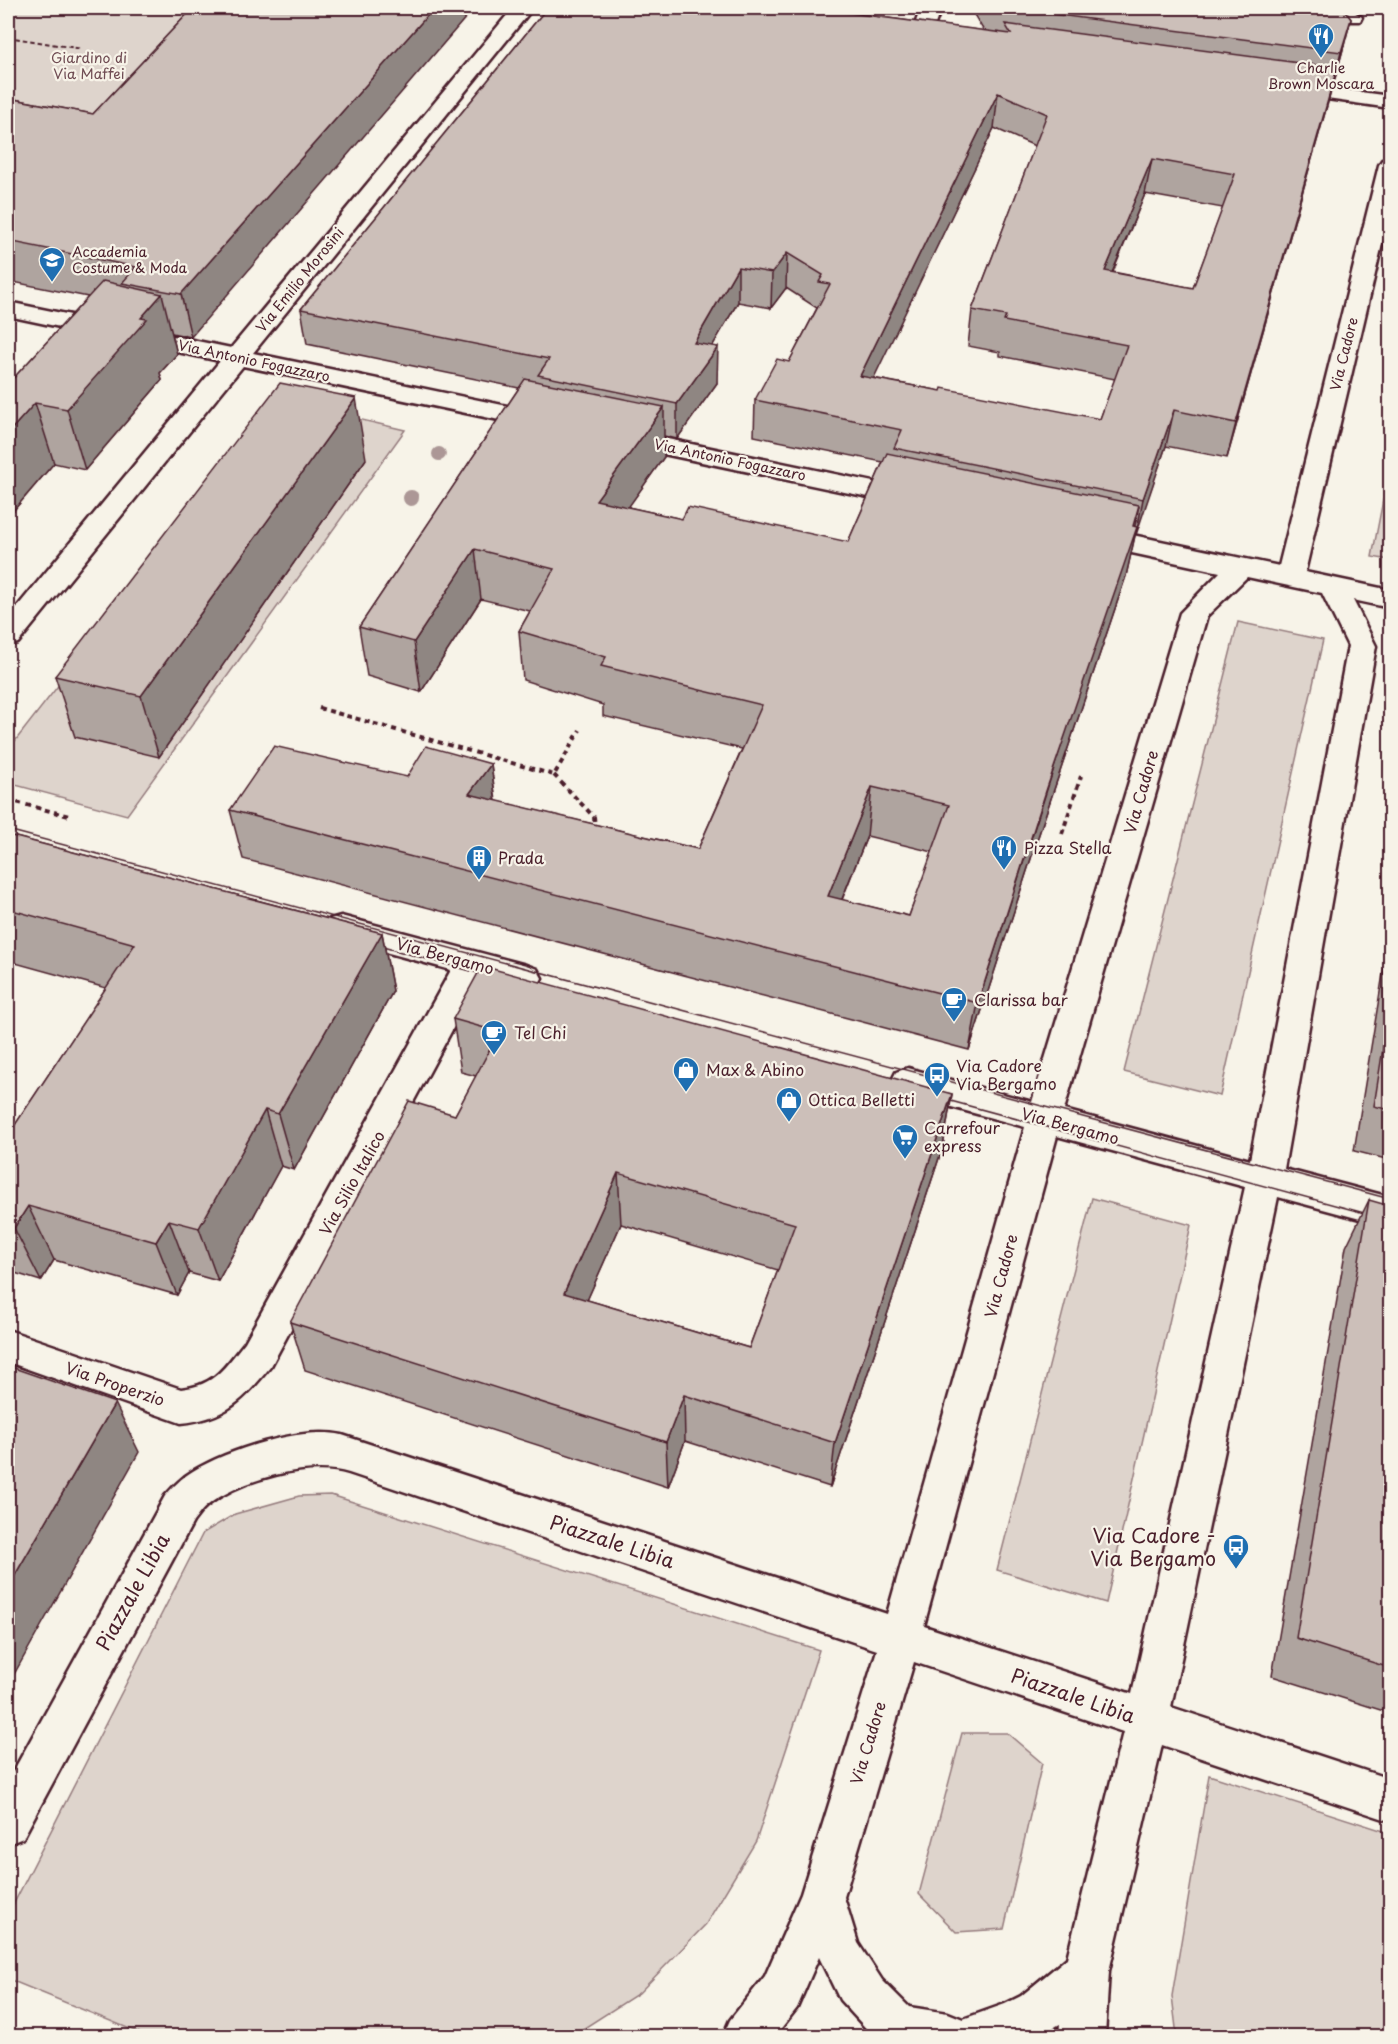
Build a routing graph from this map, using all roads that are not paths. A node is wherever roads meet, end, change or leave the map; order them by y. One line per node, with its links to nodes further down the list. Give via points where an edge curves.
1 (523, 8): 12 (street, Via Emilio Morosini)
2 (931, 8): 6 (street)
3 (1337, 8): 4 (lane)
4 (1354, 17)
5 (897, 35): 6 (street)
6 (920, 38): 7 (street)
7 (944, 42)
8 (1267, 85): 9 (street)
9 (1390, 102)
10 (1390, 165): 18 (street, Via Cadore)
11 (8, 309): 12 (street, Via Antonio Fogazzaro)
12 (238, 357): 13 (street, Via Antonio Fogazzaro); 21 (street, Via Emilio Morosini)
13 (568, 426)
14 (601, 433): 15 (street, Via Antonio Fogazzaro)
15 (942, 505)
16 (1066, 531): 17 (street)
17 (1241, 567): 18 (street); 26 (street, Via Cadore, via 1194,613)
18 (1290, 578): 19 (street)
19 (1332, 586): 20 (street); 27 (street, via 1362,646)
20 (1390, 598)
21 (8, 636)
22 (311, 921): 23 (street, Via Bergamo)
23 (471, 964): 24 (street, Via Bergamo); 30 (street, Via Silio Italico, via 258,1354)
24 (551, 985)
25 (880, 1075): 26 (street, Via Bergamo)
26 (1044, 1119): 27 (street, Via Bergamo); 31 (street, Via Cadore)
27 (1264, 1179): 28 (street, Via Bergamo); 32 (street)
28 (1390, 1212)
29 (8, 1346): 30 (street, Via Properzio, via 170,1404 201,1405)
30 (223, 1396)
31 (901, 1637): 32 (street, Piazzale Libia); 34 (street, Piazzale Libia, via 332,1451 261,1461 210,1482 193,1492 179,1509); 35 (street, Via Cadore)
32 (1147, 1721): 33 (street, Piazzale Libia); 36 (street)
33 (1390, 1800)
34 (8, 1823)
35 (822, 1897): 37 (street, Via Cadore, via 781,1992); 38 (street, via 836,1948 848,1974 868,2001 893,2023 922,2034)
36 (1086, 1971): 39 (street, via 1037,2015); 40 (street)
37 (746, 2037)
38 (948, 2037)
39 (979, 2037)
40 (1082, 2037)

